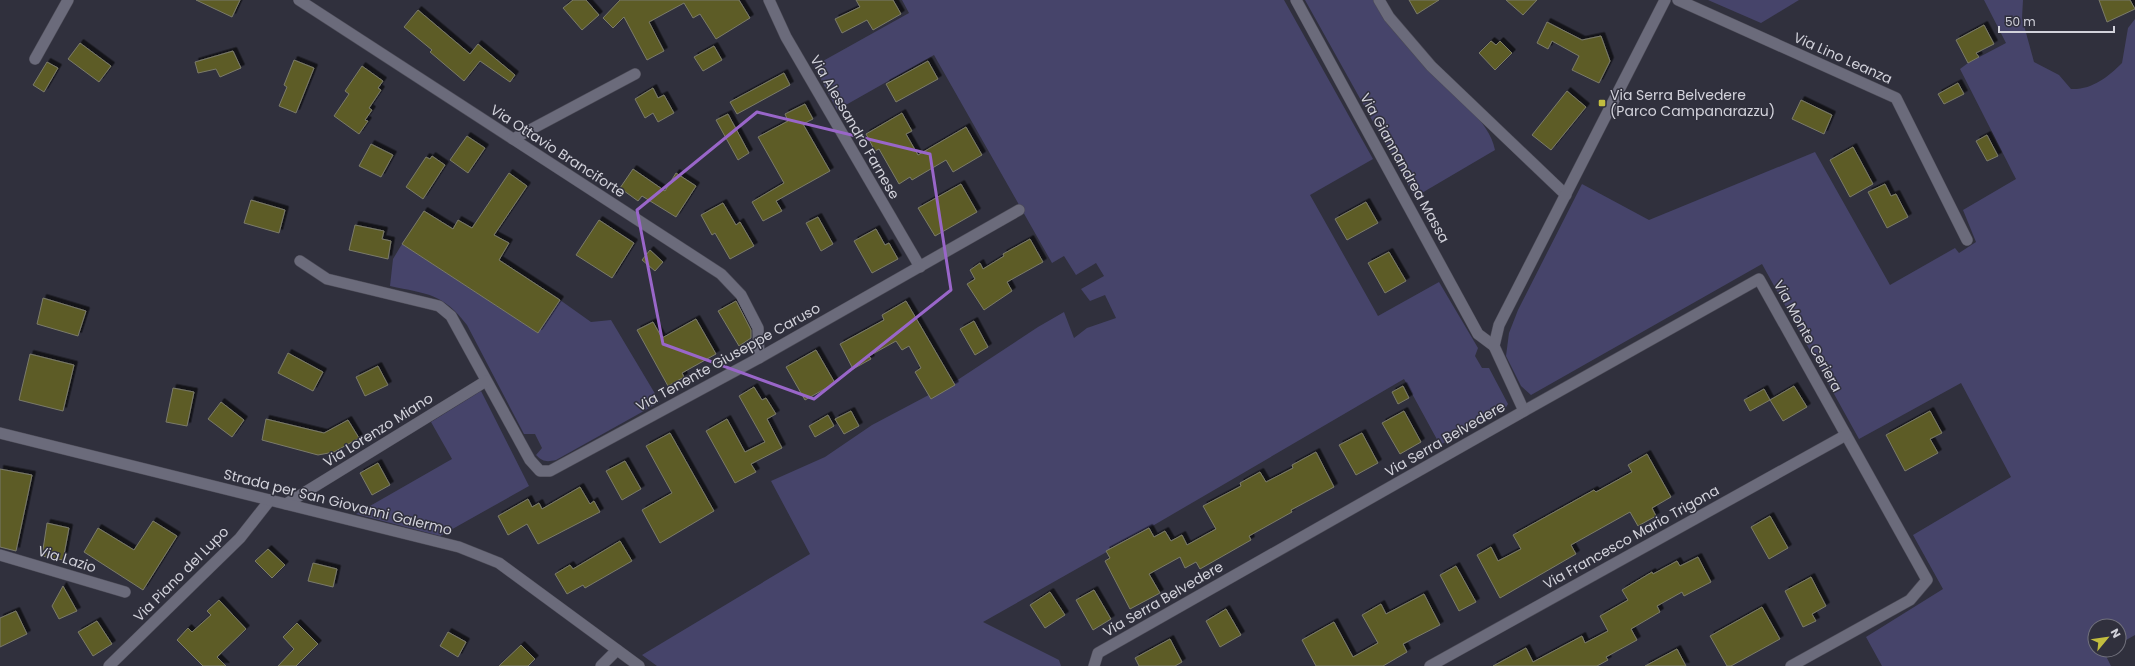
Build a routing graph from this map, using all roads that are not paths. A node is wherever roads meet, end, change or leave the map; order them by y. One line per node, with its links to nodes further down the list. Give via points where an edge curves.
1 (68, 0): 8 (street)
2 (300, 0): 10 (street, Via Ottavio Branciforte)
3 (769, 0): 15 (street, Via Alessandro Farnese, via 786,37)
4 (1296, 0): 16 (street, Via Giannandrea Massa, via 1478,334)
5 (1379, 0): 11 (street, via 1389,17 1431,66)
6 (1665, 0): 11 (street)
7 (1678, 0): 13 (street, Via Lino Leanza, via 1896,98)
8 (35, 59)
9 (635, 74): 10 (street)
10 (512, 139): 17 (street, Via Ottavio Branciforte, via 721,274 741,295 758,328)
11 (1566, 195): 16 (street, via 1499,325)
12 (1019, 210): 15 (street, Via Tenente Giuseppe Caruso)
13 (1967, 240)
14 (300, 260): 18 (street, Via Tenente Giuseppe Caruso, via 327,279 439,306 451,316)
15 (920, 268): 17 (street, Via Tenente Giuseppe Caruso)
16 (1494, 346): 19 (street, Via Serra Belvedere)
17 (759, 358): 18 (street, Via Tenente Giuseppe Caruso, via 550,471 540,471 530,460)
18 (486, 381): 23 (street, Via Lorenzo Miano)
19 (1524, 411): 21 (street, Via Monte Ceriera, via 1759,279); 30 (street, Via Serra Belvedere, via 1098,653)
20 (0, 433): 22 (street, Strada per San Giovanni Galermo)
21 (1846, 435): 31 (street, Via Francesco Mario Trigona); 32 (street, Via Monte Ceriera, via 1927,580 1910,600)
22 (270, 500): 23 (street, Strada per San Giovanni Galermo); 27 (street, Via Piano del Lupo, via 240,538)
23 (286, 504): 26 (street, Strada per San Giovanni Galermo, via 482,555 512,572)
24 (0, 555): 25 (street, Via Lazio)
25 (125, 592)
26 (617, 650): 28 (street); 29 (street, Strada per San Giovanni Galermo)
27 (109, 666)
28 (601, 666)
29 (639, 666)
30 (1094, 666)
31 (1430, 666)
32 (1791, 666)

